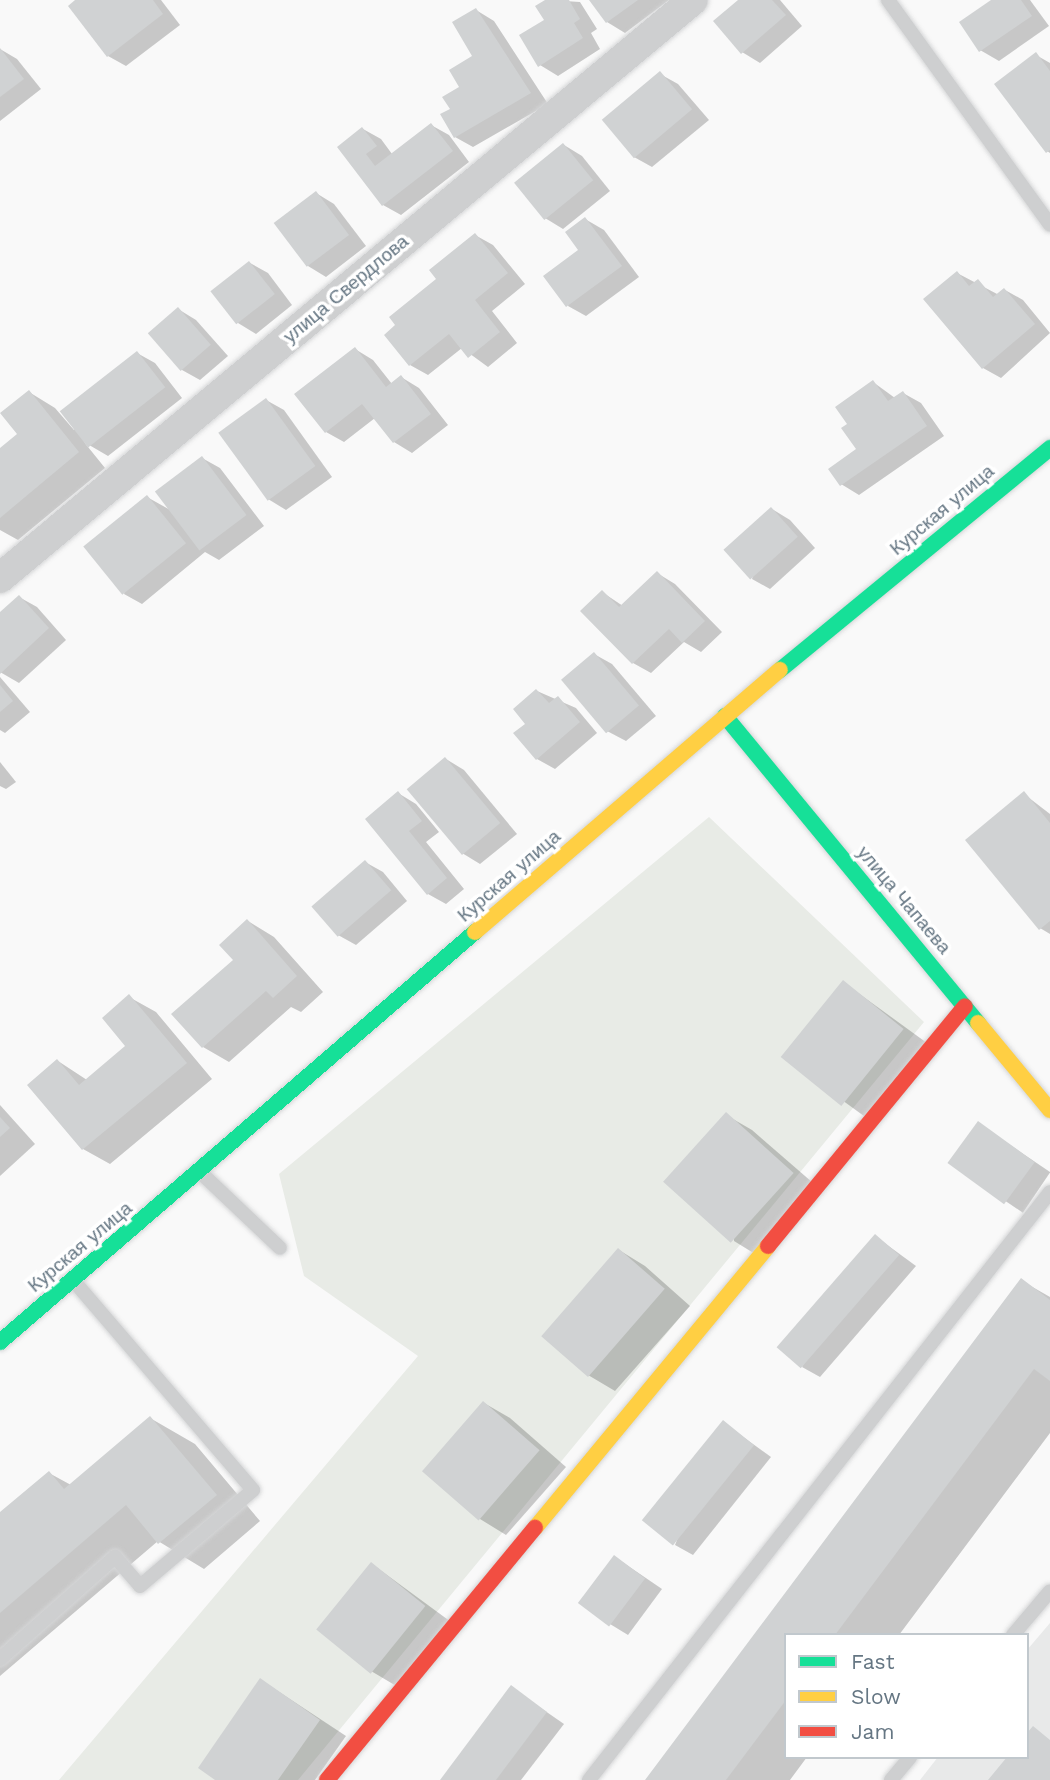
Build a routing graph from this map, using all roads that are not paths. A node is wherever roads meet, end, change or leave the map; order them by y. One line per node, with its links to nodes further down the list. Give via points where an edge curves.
1 (693, 0): 5 (street, улица Свердлова)
2 (888, 0): 3 (lane)
3 (1050, 225)
4 (1050, 448): 6 (street, Курская улица)
5 (0, 578)
6 (725, 716): 7 (street, улица Чапаева); 9 (street, Курская улица)
7 (965, 1006): 8 (street, улица Чапаева); 18 (street)
8 (1050, 1110)
9 (200, 1172): 11 (lane); 12 (street, Курская улица)
10 (1050, 1192): 19 (lane)
11 (280, 1248)
12 (75, 1282): 13 (street, Курская улица); 16 (lane, via 253,1490 141,1586 115,1557)
13 (0, 1342)
14 (1050, 1591): 15 (lane)
15 (1015, 1633)
16 (0, 1659)
17 (908, 1759): 20 (lane)
18 (327, 1780)
19 (589, 1780)
20 (891, 1780)

